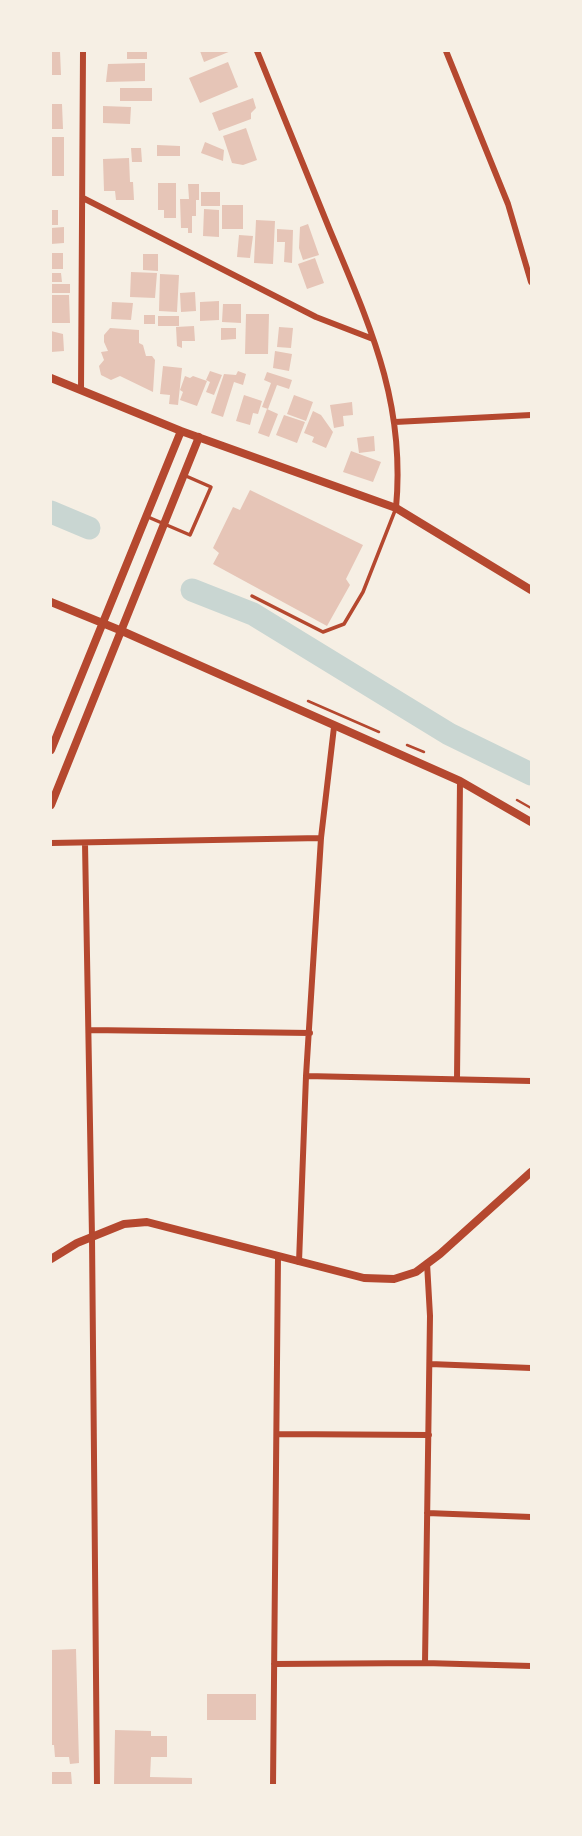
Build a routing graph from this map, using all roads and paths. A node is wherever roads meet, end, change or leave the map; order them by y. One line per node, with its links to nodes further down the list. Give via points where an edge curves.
1 (83, 51): 4 (street)
2 (257, 51): 6 (street)
3 (446, 51): 5 (street, via 508,204)
4 (83, 198): 6 (street, via 316,317); 8 (street)
5 (531, 282)
6 (374, 339): 10 (street)
7 (51, 378): 8 (street)
8 (81, 390): 11 (street)
9 (531, 415): 10 (street)
10 (395, 422): 14 (street)
11 (181, 431): 12 (street); 15 (street)
12 (199, 437): 13 (street); 14 (street)
13 (184, 475): 16 (street); 16 (lane, via 211,487 190,535)
14 (396, 508): 17 (street); 18 (lane, via 363,592 344,624 323,632)
15 (146, 516): 16 (lane); 20 (street)
16 (164, 524): 21 (street)
17 (531, 590)
18 (252, 596)
19 (51, 602): 20 (street)
20 (102, 623): 21 (street); 23 (street)
21 (122, 631): 22 (street); 25 (street)
22 (334, 727): 24 (street); 27 (street)
23 (51, 750)
24 (460, 781): 26 (street); 33 (street)
25 (51, 805)
26 (531, 822)
27 (321, 838): 29 (street); 31 (street)
28 (51, 843): 29 (street)
29 (85, 843): 30 (street)
30 (89, 1030): 31 (street); 36 (street)
31 (310, 1033): 32 (street)
32 (306, 1076): 33 (street); 39 (street)
33 (457, 1079): 34 (street)
34 (531, 1081)
35 (531, 1171): 40 (street)
36 (92, 1237): 37 (street, via 124,1224 147,1222); 38 (street); 50 (street)
37 (278, 1257): 39 (street); 43 (street)
38 (51, 1259)
39 (299, 1262): 40 (street, via 363,1278 394,1279)
40 (427, 1263): 41 (street)
41 (430, 1364): 42 (street); 44 (street)
42 (531, 1367)
43 (277, 1434): 44 (street); 48 (street)
44 (429, 1435): 45 (street)
45 (427, 1513): 46 (street); 47 (street)
46 (531, 1517)
47 (425, 1663): 48 (street); 49 (street)
48 (274, 1664): 51 (street)
49 (531, 1666)
50 (97, 1785)
51 (273, 1785)

